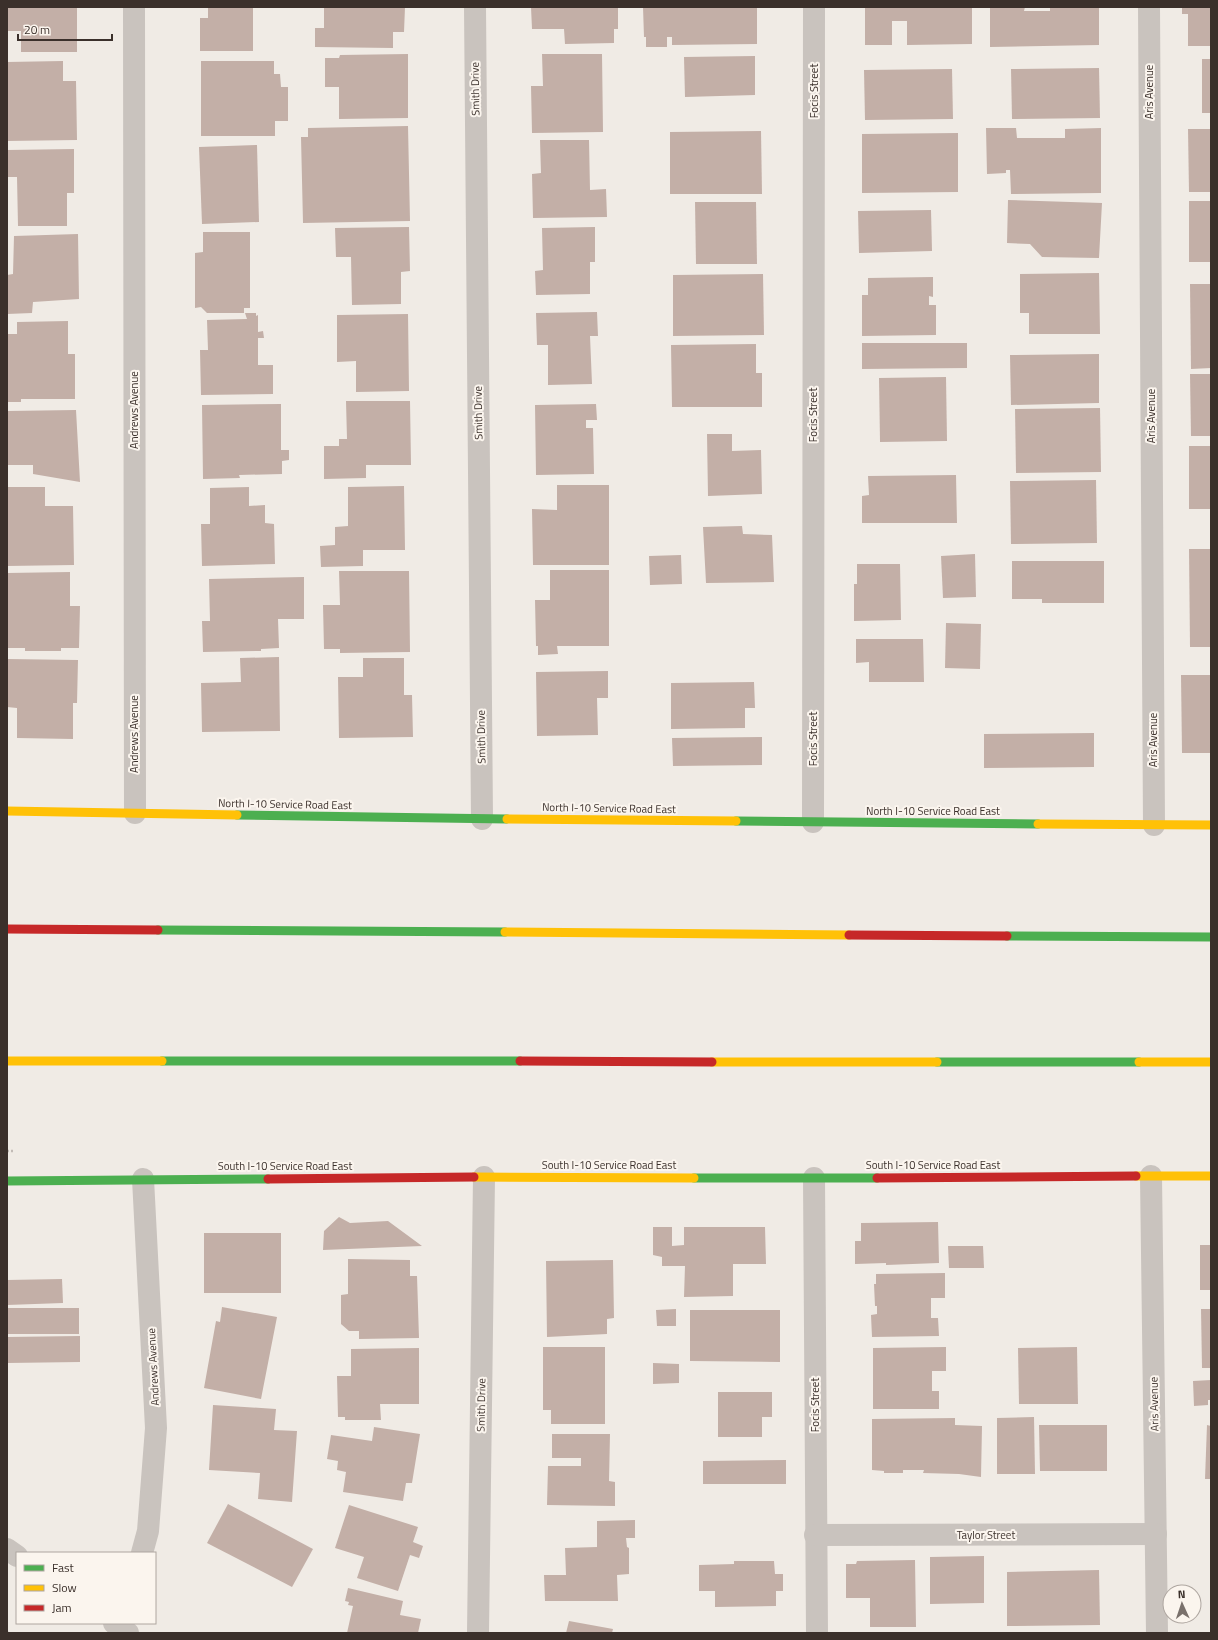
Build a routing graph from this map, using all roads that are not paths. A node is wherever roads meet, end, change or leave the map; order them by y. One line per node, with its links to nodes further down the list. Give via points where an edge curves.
1 (134, 7): 6 (street, Andrews Avenue)
2 (475, 7): 7 (street, Smith Drive)
3 (814, 7): 8 (street, Focis Street)
4 (1149, 7): 9 (street, Aris Avenue)
5 (7, 810): 6 (main road, North I-10 Service Road East)
6 (135, 813): 7 (main road, North I-10 Service Road East)
7 (482, 819): 8 (main road, North I-10 Service Road East)
8 (813, 822): 9 (main road, North I-10 Service Road East)
9 (1154, 824): 10 (main road, North I-10 Service Road East)
10 (1211, 825)
11 (7, 929): 12 (main road)
12 (1211, 937)
13 (7, 1061): 14 (main road)
14 (1211, 1062)
15 (1151, 1176): 16 (main road, South I-10 Service Road East); 18 (main road, South I-10 Service Road East); 21 (street, Aris Avenue)
16 (1211, 1176)
17 (484, 1177): 18 (main road, South I-10 Service Road East); 19 (main road, South I-10 Service Road East); 26 (street, Smith Drive)
18 (814, 1178): 22 (street, Focis Street)
19 (143, 1179): 20 (main road, South I-10 Service Road East); 24 (street, Andrews Avenue, via 156,1428 148,1531)
20 (7, 1181)
21 (1156, 1534): 22 (street, Taylor Street); 28 (street, Aris Avenue)
22 (816, 1535): 27 (street, Focis Street)
23 (7, 1549): 25 (street)
24 (142, 1552)
25 (16, 1555)
26 (478, 1633)
27 (817, 1633)
28 (1157, 1633)

